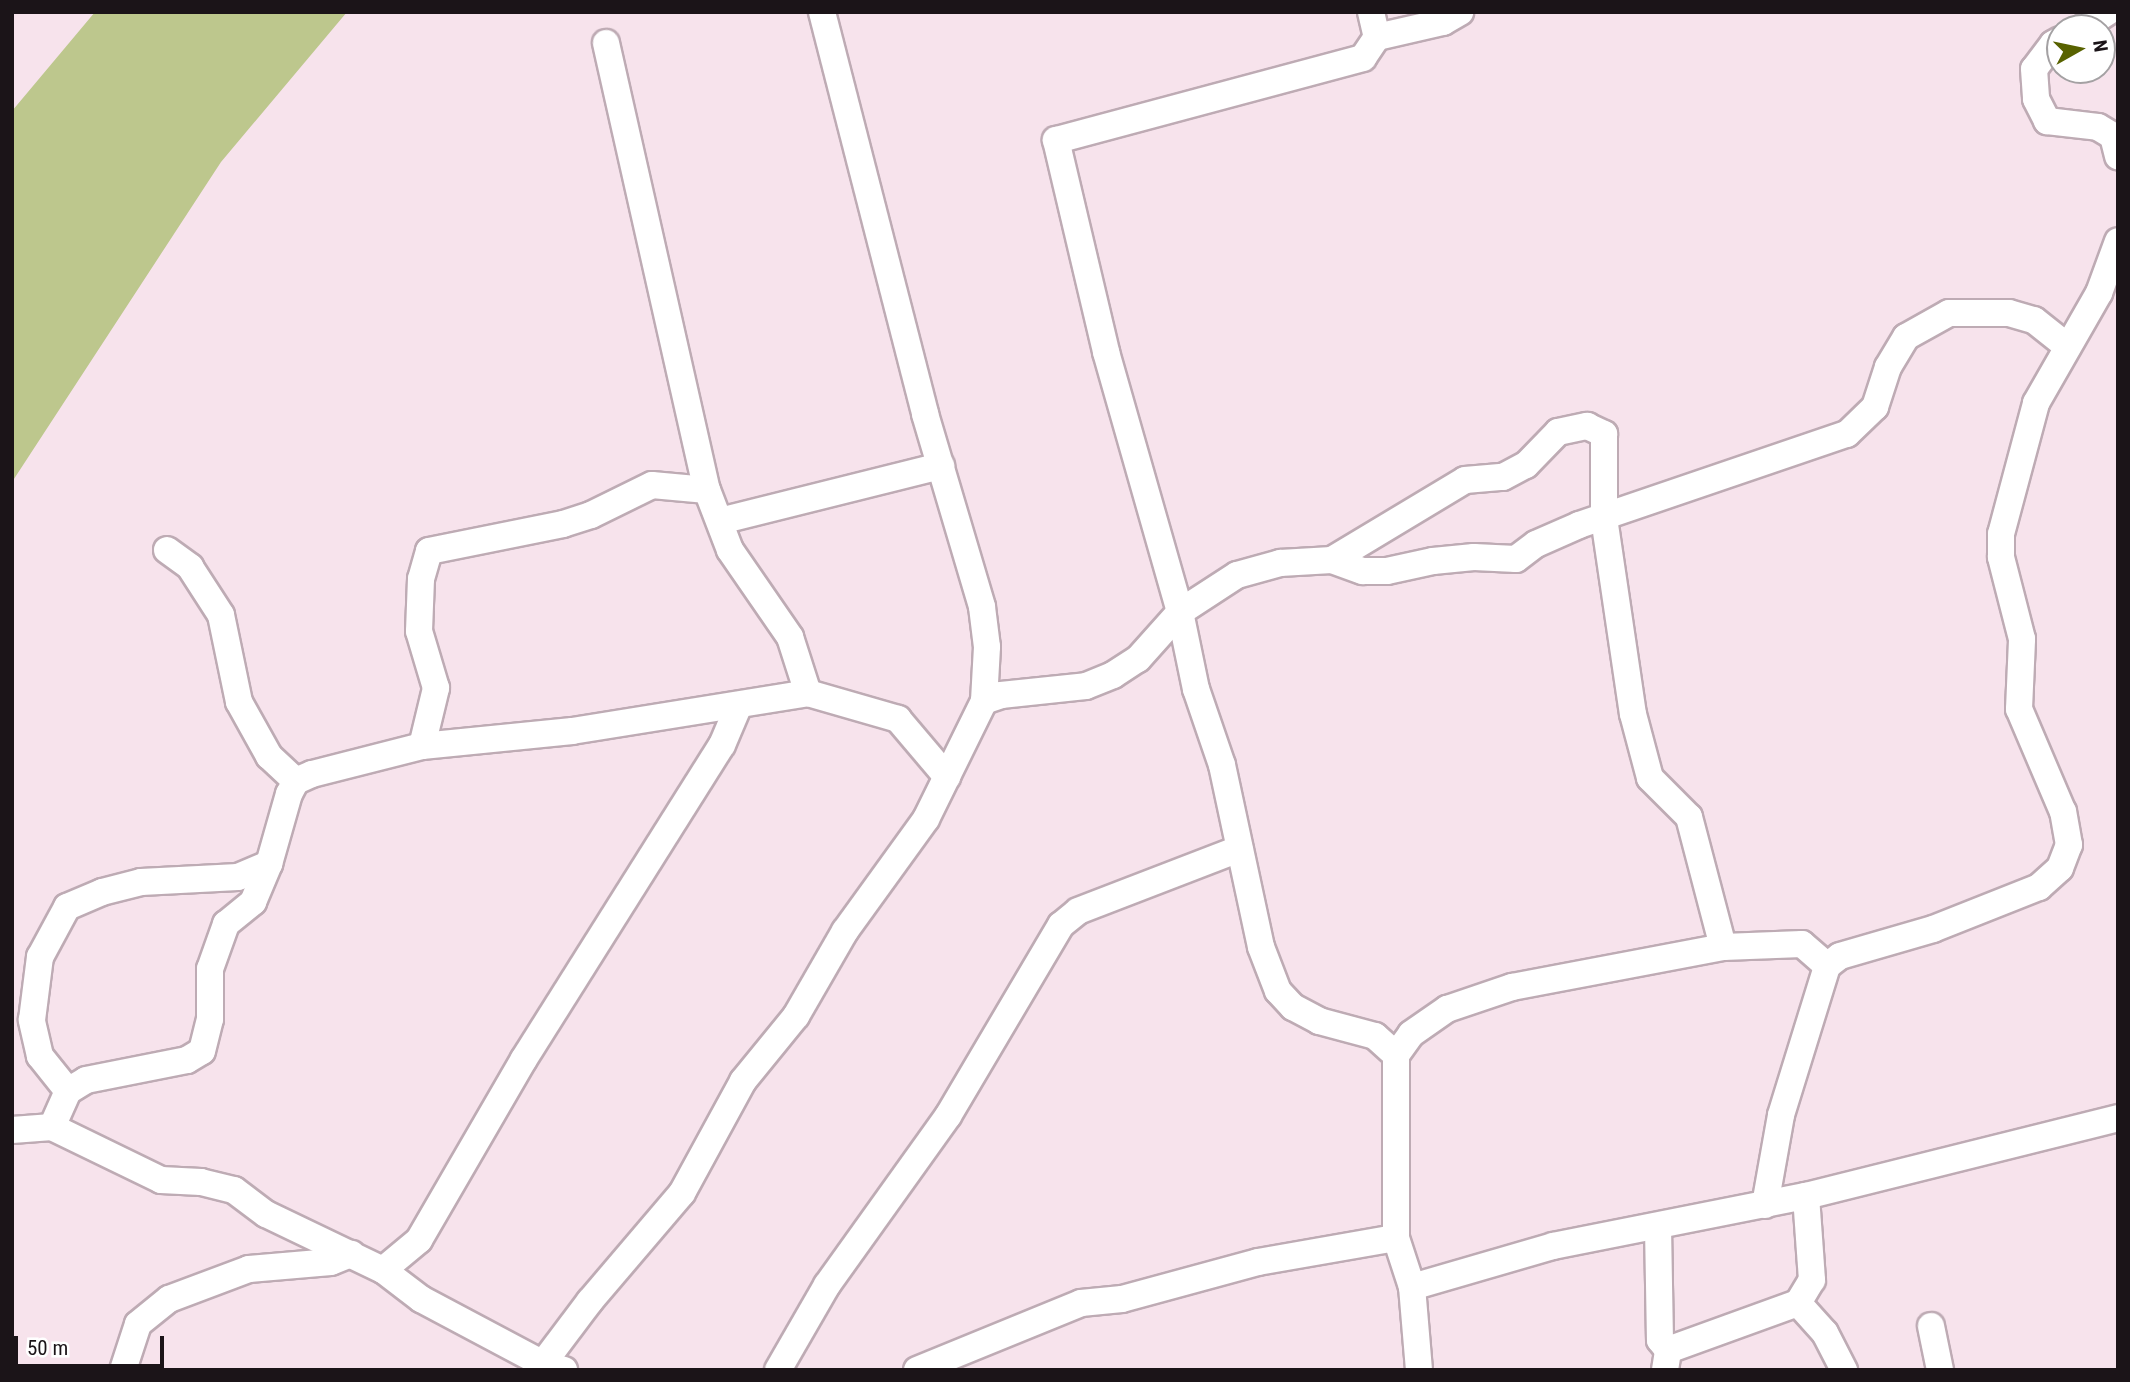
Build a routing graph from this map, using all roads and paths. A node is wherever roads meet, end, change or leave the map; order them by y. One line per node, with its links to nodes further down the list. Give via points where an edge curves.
1 (822, 12): 9 (street)
2 (1460, 12): 3 (street, via 1443,22)
3 (1374, 25): 15 (street, via 1363,58 1056,140 1106,352)
4 (606, 43): 10 (street)
5 (2046, 53): 6 (street, via 2034,69 2036,99 2047,121 2098,127 2113,136)
6 (2118, 156)
7 (2118, 241): 8 (street, via 2099,293)
8 (2068, 347): 11 (street, via 2034,320 2009,313 1949,313 1906,337 1888,368 1875,407 1847,434); 25 (street, via 2036,403 2001,534 2001,557 2021,639 2019,709 2063,812 2069,845 2060,867 2039,887 1933,929 1840,956)
9 (942, 466): 12 (street); 17 (street, via 982,607 987,647)
10 (707, 490): 12 (street); 19 (street, via 652,485 564,524 429,551 421,579 419,631 436,688)
11 (1604, 518): 14 (street, via 1535,544 1516,559 1474,556 1387,571 1363,571); 14 (street, via 1604,434 1587,426 1558,432 1526,465 1503,477 1465,480); 24 (street, via 1633,714 1650,778 1689,817)
12 (720, 521): 16 (street, via 730,550 790,637)
13 (167, 550): 21 (street, via 190,566 221,615 239,702 269,757)
14 (1332, 560): 15 (street, via 1280,563 1237,575)
15 (1180, 612): 17 (street, via 1138,659 1113,675 1086,685); 22 (street, via 1196,689 1222,765)
16 (808, 693): 18 (street); 20 (street, via 898,719)
17 (984, 701): 20 (street)
18 (739, 705): 19 (street); 36 (street, via 722,744 524,1059 419,1240)
19 (422, 746): 21 (street)
20 (947, 777): 41 (street, via 926,819 845,931 796,1016 743,1082 682,1193 590,1301)
21 (296, 780): 23 (street)
22 (1239, 849): 26 (street, via 1261,947 1278,991 1293,1007 1320,1021 1375,1036); 43 (street, via 1078,911 1061,925 948,1115 827,1284)
23 (269, 864): 27 (street, via 253,902 226,924 210,969 210,1019 202,1051 187,1060 86,1080); 27 (street, via 238,877 141,882 67,907 40,957 32,1020 40,1056)
24 (1723, 947): 25 (street, via 1802,944); 26 (street, via 1512,987 1447,1009 1421,1024)
25 (1828, 966): 32 (street, via 1782,1115)
26 (1396, 1055): 34 (street)
27 (68, 1091): 29 (street)
28 (2118, 1118): 31 (street)
29 (52, 1128): 30 (street); 35 (street, via 160,1180 201,1182 234,1190 266,1214)
30 (12, 1130)
31 (1806, 1196): 32 (street); 38 (street, via 1812,1280)
32 (1765, 1205): 33 (street)
33 (1658, 1227): 37 (street, via 1553,1246); 40 (street, via 1660,1340)
34 (1396, 1238): 37 (street); 44 (street, via 1258,1262 1122,1299 1081,1303)
35 (351, 1254): 36 (street); 42 (street, via 331,1262 249,1269 169,1299 138,1324)
36 (383, 1270): 41 (street, via 421,1299)
37 (1412, 1287): 45 (street)
38 (1798, 1303): 40 (street); 46 (street, via 1825,1333)
39 (1931, 1326): 47 (street)
40 (1667, 1360)
41 (549, 1368)
42 (123, 1370)
43 (778, 1370)
44 (917, 1370)
45 (1419, 1370)
46 (1844, 1370)
47 (1941, 1370)

